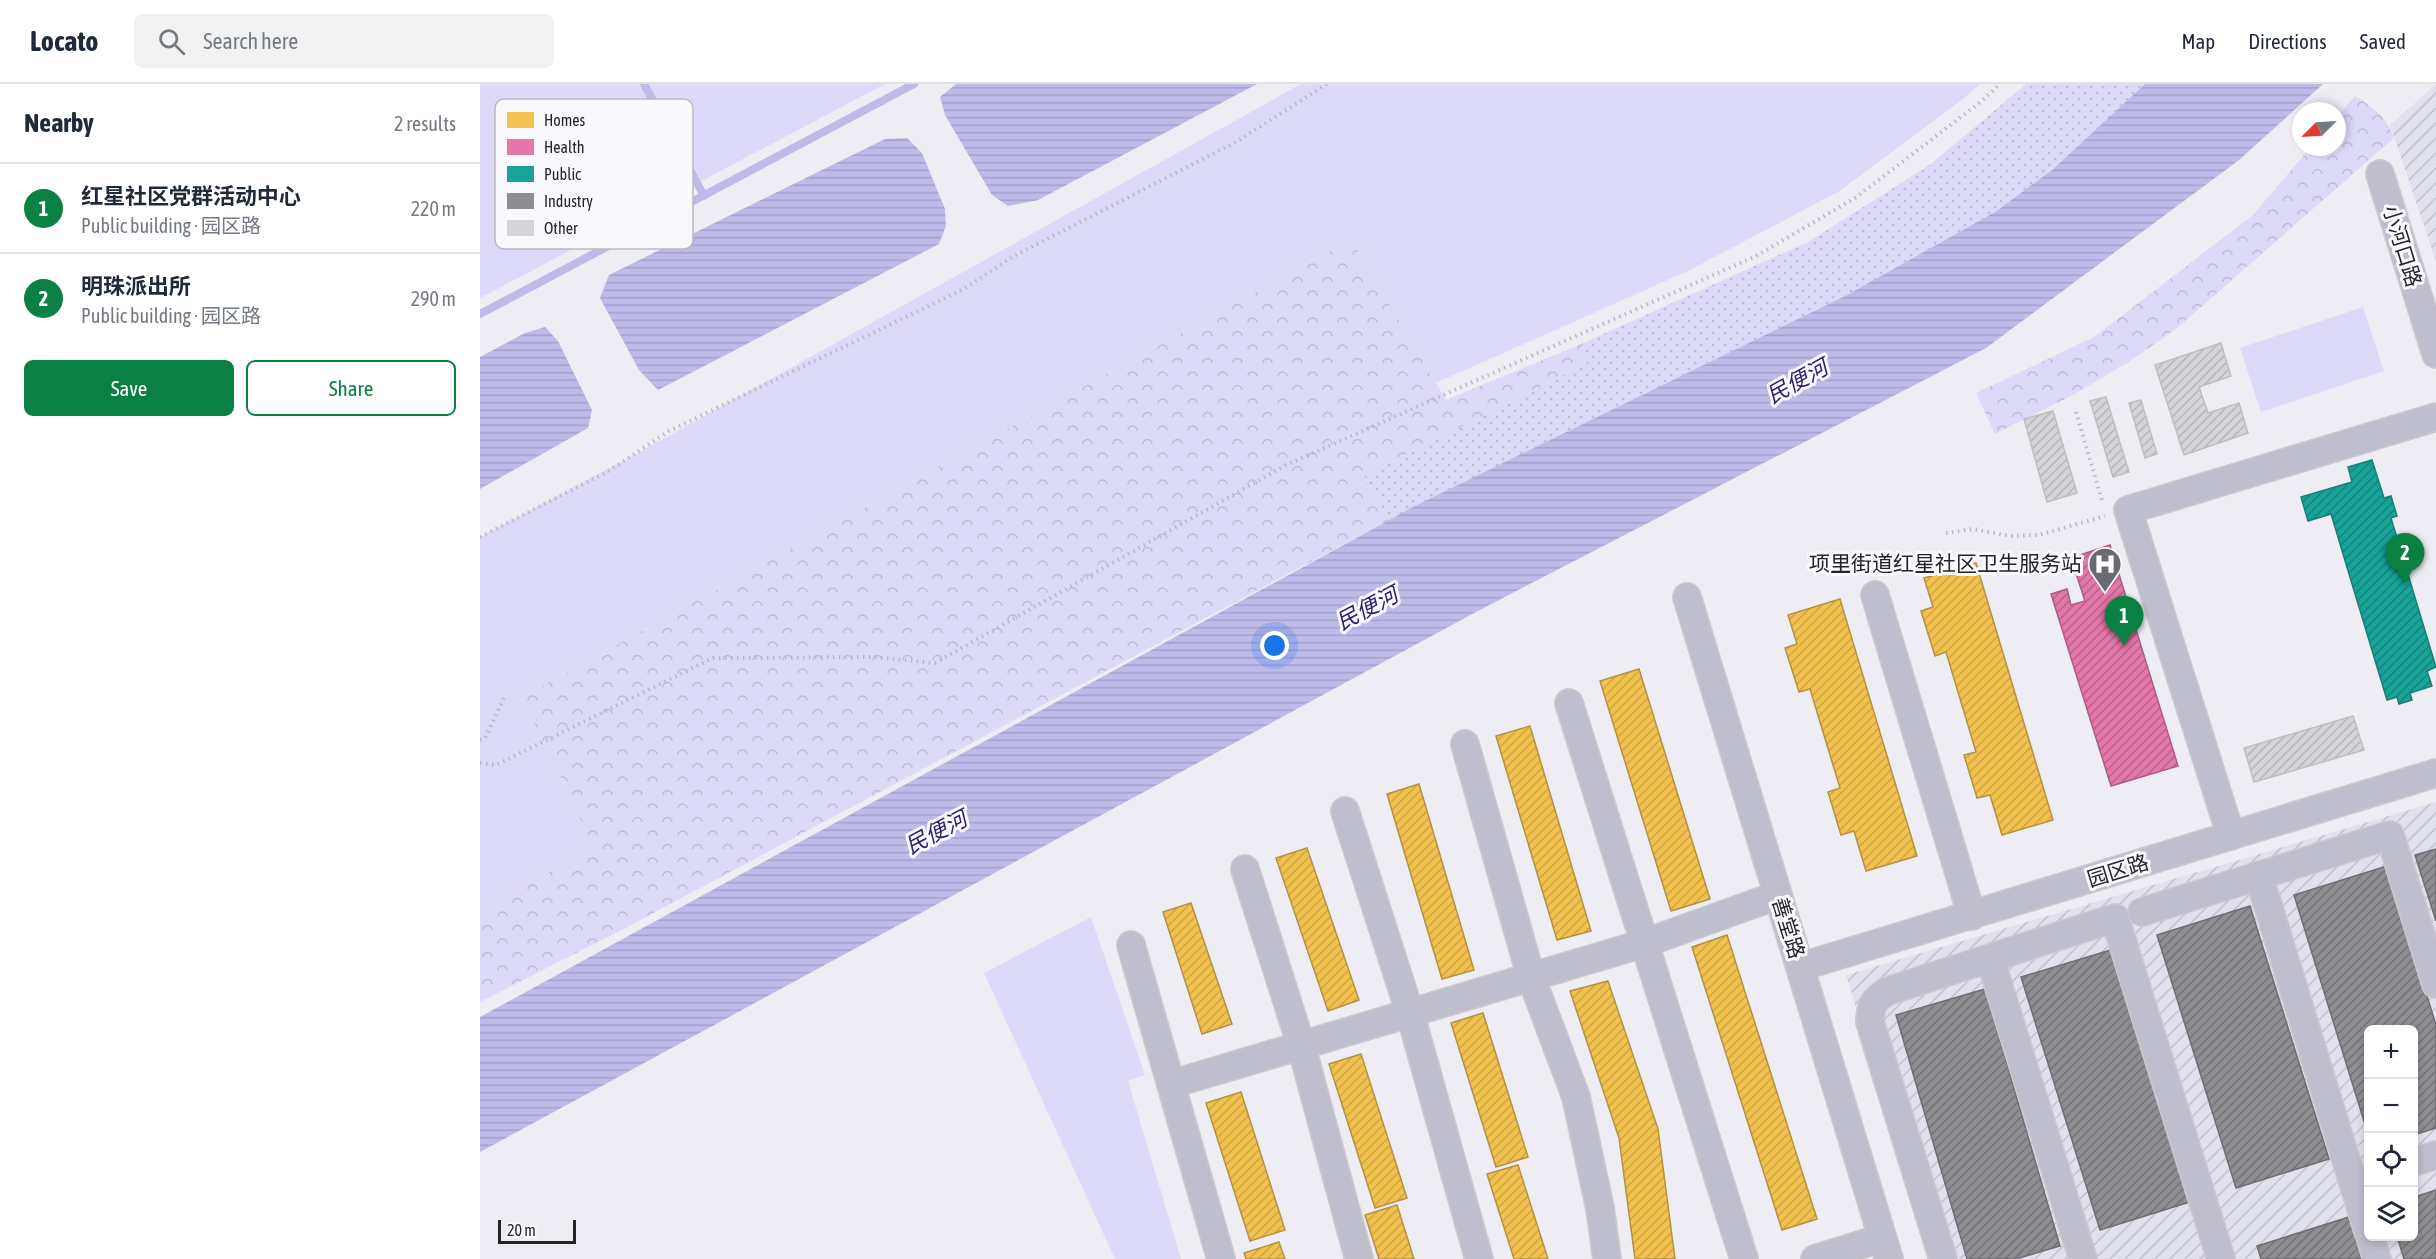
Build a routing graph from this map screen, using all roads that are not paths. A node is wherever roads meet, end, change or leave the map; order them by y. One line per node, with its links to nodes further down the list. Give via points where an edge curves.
1 (2380, 174): 2 (street, 小河口路)
2 (2436, 354)
3 (2436, 417): 10 (street, via 2128,510)
4 (1875, 595): 15 (street)
5 (1687, 597): 13 (street, 善堂路)
6 (1569, 703): 16 (street)
7 (1465, 744): 20 (street)
8 (2436, 773): 10 (street, 园区路)
9 (1345, 811): 22 (street)
10 (2231, 836): 15 (street, 园区路)
11 (1245, 869): 23 (street)
12 (2259, 876): 14 (street); 21 (street, via 2390,835); 27 (street)
13 (1778, 895): 16 (street); 19 (street, 善堂路)
14 (2142, 912)
15 (1972, 916): 19 (street, 园区路)
16 (1645, 943): 20 (street); 35 (street)
17 (1131, 945): 24 (street)
18 (1990, 958): 37 (street, via 1888,991 1875,999 1870,1008 1870,1022); 38 (street); 39 (street, via 2115,918)
19 (1800, 967): 30 (street, 善堂路)
20 (1531, 977): 22 (street); 34 (street, via 1576,1097)
21 (2436, 984)
22 (1410, 1013): 23 (street); 33 (street)
23 (1301, 1045): 24 (street); 32 (street)
24 (1172, 1084): 31 (street)
25 (2436, 1155): 26 (street)
26 (2418, 1161)
27 (2361, 1178): 28 (street)
28 (2364, 1201)
29 (2372, 1241): 40 (street)
30 (1886, 1248): 36 (street)
31 (1221, 1259)
32 (1359, 1259)
33 (1479, 1259)
34 (1607, 1259)
35 (1744, 1259)
36 (1815, 1259)
37 (1943, 1259)
38 (2083, 1259)
39 (2221, 1259)
40 (2377, 1259)

